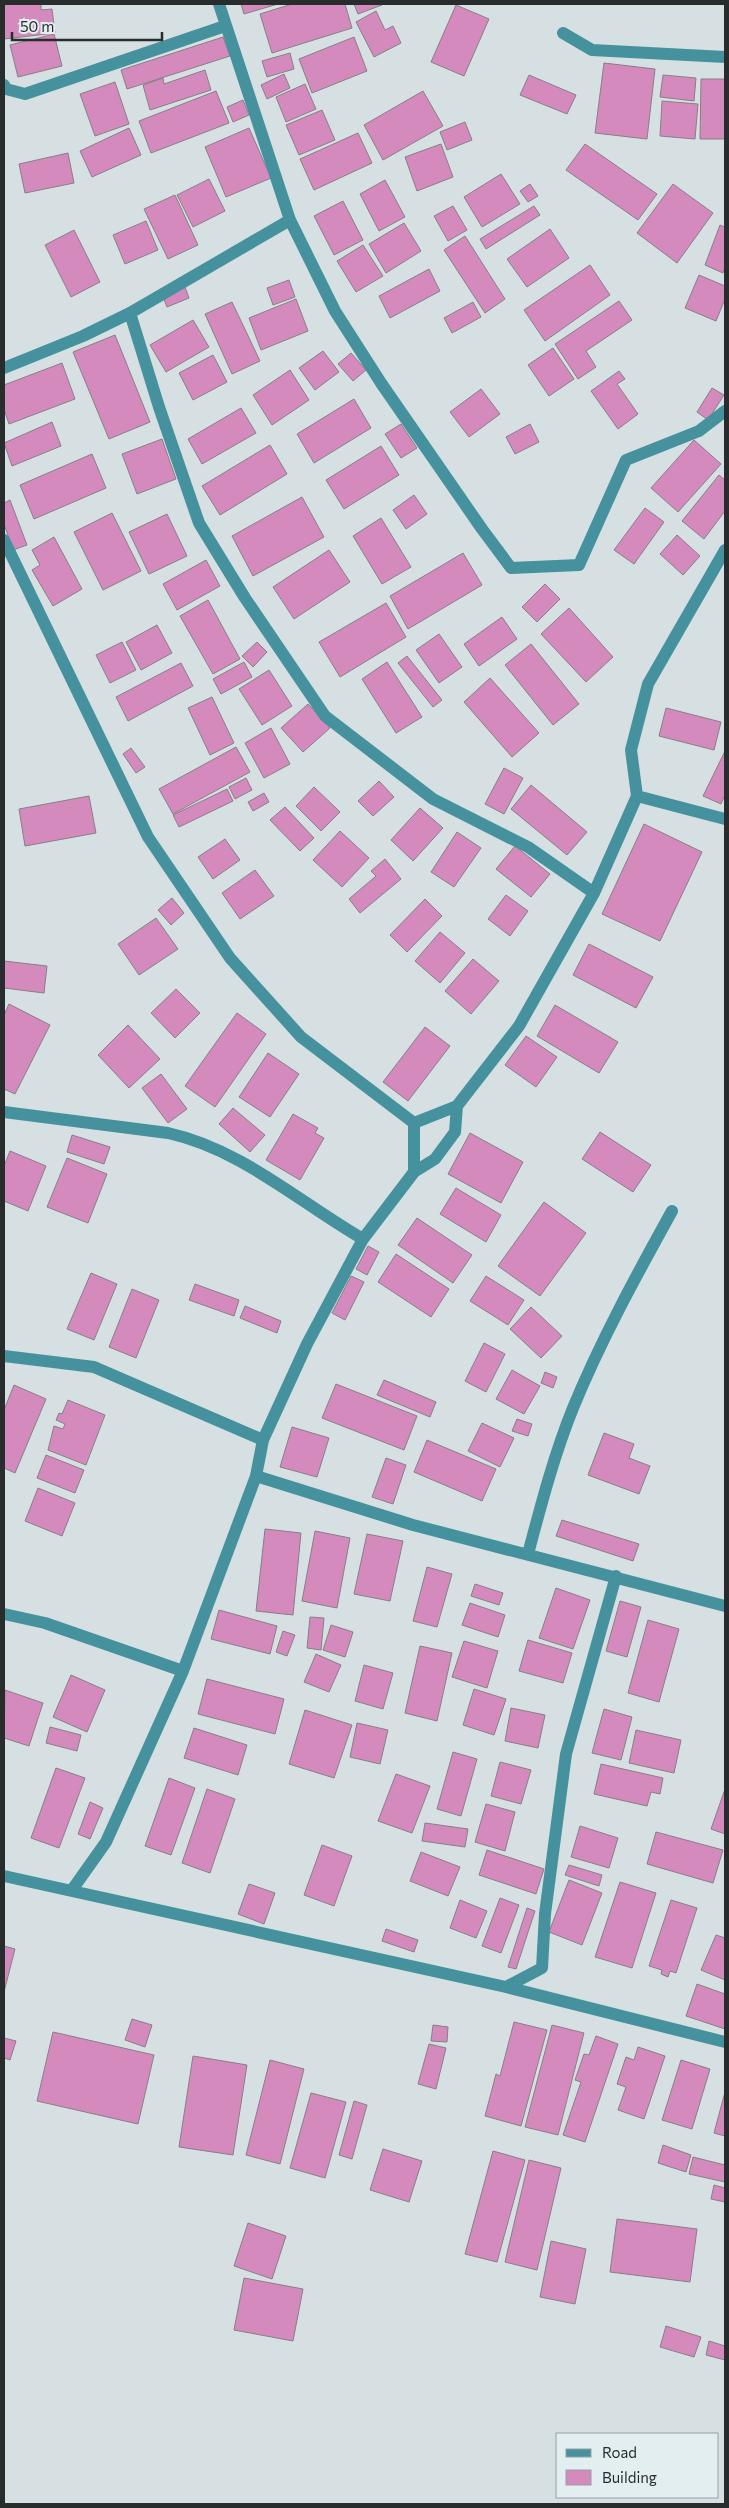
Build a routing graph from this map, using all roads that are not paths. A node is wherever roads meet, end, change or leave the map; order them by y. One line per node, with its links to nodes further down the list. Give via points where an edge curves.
1 (219, 4): 2 (street)
2 (225, 26): 5 (street, via 25,94 6,89); 6 (street)
3 (563, 33): 4 (street, via 592,50)
4 (725, 57)
5 (4, 85)
6 (290, 220): 7 (street); 9 (street, via 335,311 370,367 511,568 579,565 626,460 700,431)
7 (130, 313): 8 (street); 14 (street, via 200,523 245,598 325,716 433,798 528,847)
8 (4, 368)
9 (725, 411)
10 (4, 540): 17 (street, via 148,837 230,958 301,1037)
11 (725, 550): 12 (street, via 648,684 631,750)
12 (637, 796): 13 (street); 14 (street)
13 (725, 820)
14 (594, 893): 15 (street, via 519,1026)
15 (457, 1106): 17 (street); 18 (street, via 455,1132 435,1159)
16 (4, 1112): 20 (street, via 194,1139 226,1152)
17 (414, 1124): 18 (street)
18 (414, 1172): 20 (street)
19 (672, 1211): 24 (street, via 612,1319 573,1409 545,1489)
20 (363, 1239): 22 (street, via 307,1344)
21 (4, 1356): 22 (street, via 94,1366)
22 (264, 1440): 23 (street)
23 (256, 1476): 24 (street, via 413,1525); 28 (street)
24 (528, 1554): 25 (street)
25 (616, 1576): 26 (street); 31 (street, via 566,1754 545,1914 542,1968)
26 (725, 1606)
27 (4, 1614): 28 (street, via 45,1623)
28 (184, 1671): 30 (street, via 106,1842)
29 (4, 1876): 30 (street)
30 (72, 1890): 31 (street)
31 (506, 1987): 32 (street)
32 (725, 2042)

